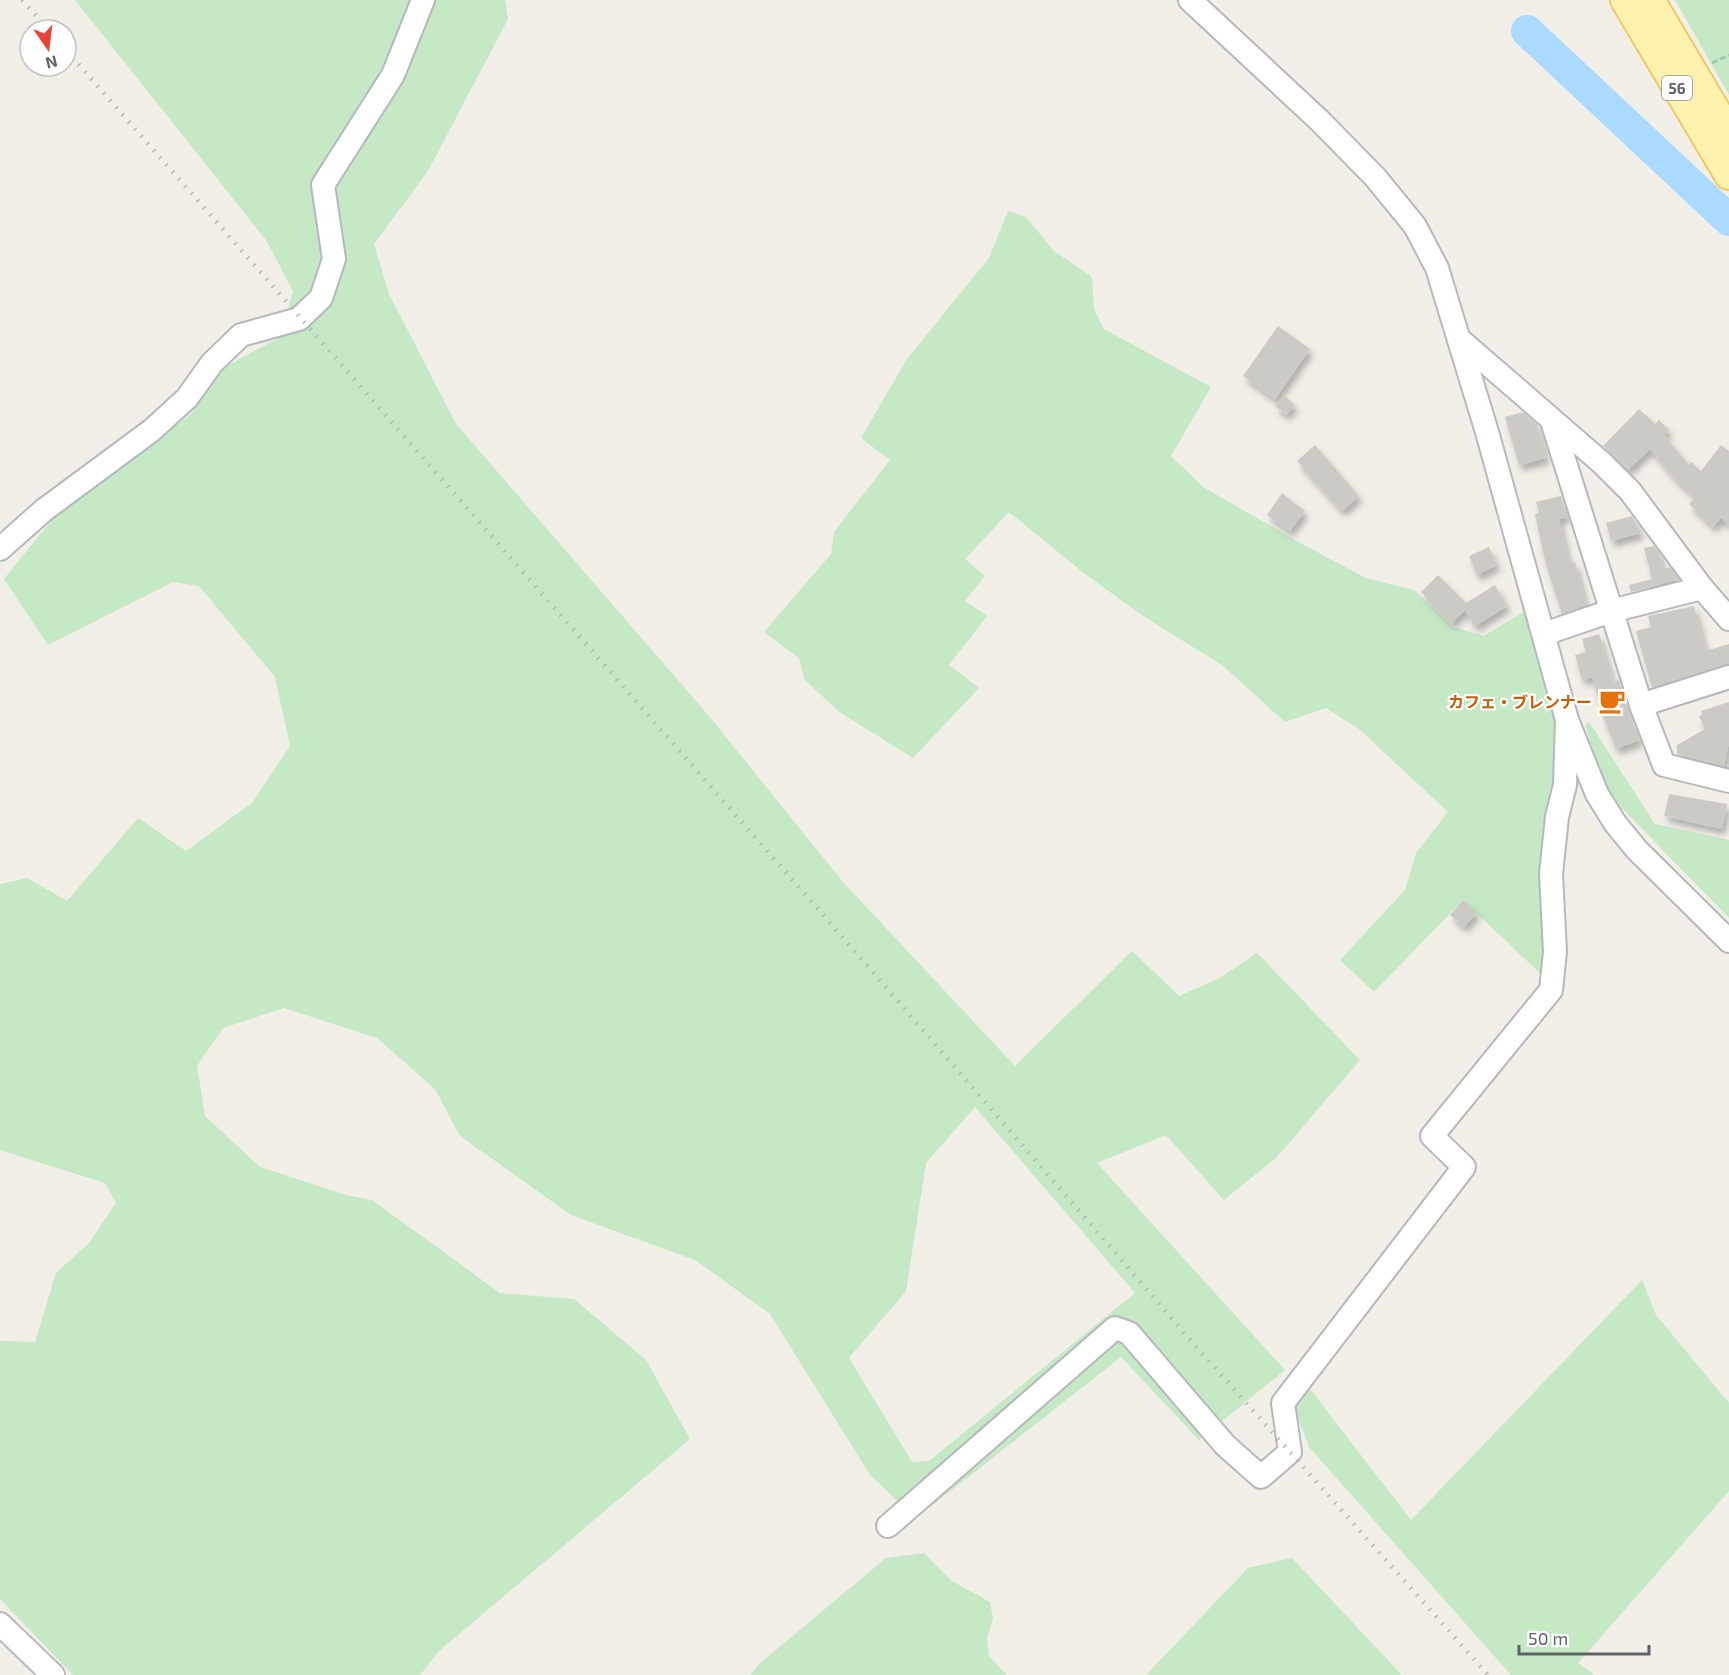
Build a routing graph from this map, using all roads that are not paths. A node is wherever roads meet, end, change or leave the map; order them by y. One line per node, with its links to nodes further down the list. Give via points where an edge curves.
1 (423, 0): 9 (street, via 393,75 323,185 334,259 321,298 299,319 241,335 212,363 187,398 152,430 44,510)
2 (1190, 0): 7 (street, via 1319,120 1375,177 1415,226 1437,268)
3 (1624, 0): 6 (main road, 56)
4 (1650, 0): 5 (main road, 56)
5 (1729, 133)
6 (1729, 175)
7 (1459, 339): 8 (street); 13 (street)
8 (1552, 421): 10 (street, via 1630,492); 11 (street)
9 (0, 549)
10 (1702, 588): 11 (street); 12 (street)
11 (1611, 611): 13 (street); 15 (street)
12 (1729, 619)
13 (1544, 634): 16 (street)
14 (1729, 677): 15 (street)
15 (1641, 705): 17 (street, via 1664,765)
16 (1567, 720): 18 (street, via 1597,794 1615,823); 19 (street, via 1565,786 1557,817 1551,874 1555,952 1551,990 1432,1136 1464,1167 1283,1403 1290,1452 1262,1477 1225,1445 1129,1333 1115,1328)
17 (1729, 781)
18 (1729, 941)
19 (888, 1526)
20 (0, 1624): 21 (street)
21 (53, 1675)

